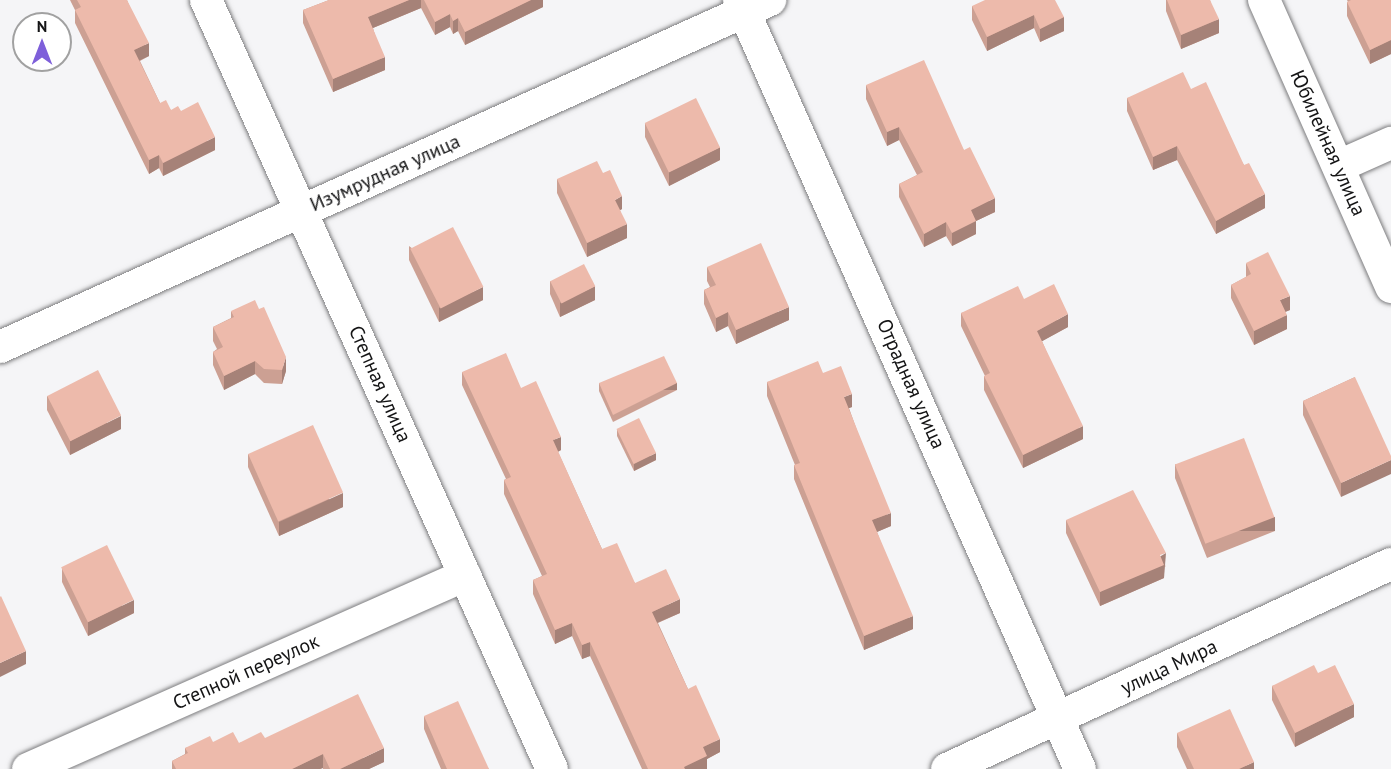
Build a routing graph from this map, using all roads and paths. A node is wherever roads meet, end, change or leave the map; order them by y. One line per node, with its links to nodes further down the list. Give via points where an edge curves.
1 (206, 0): 6 (street, Степная улица)
2 (1264, 0): 5 (street, Юбилейная улица)
3 (751, 4): 6 (street, Изумрудная улица); 11 (street, Отрадная улица)
4 (1391, 143): 5 (street)
5 (1339, 166): 7 (street, Юбилейная улица)
6 (302, 210): 8 (street, Изумрудная улица); 10 (street, Степная улица)
7 (1391, 286)
8 (0, 347)
9 (1391, 564): 11 (street, улица Мира)
10 (465, 575): 12 (street, Степной переулок); 13 (street, Степная улица)
11 (1059, 719): 14 (street, улица Мира); 15 (street, Отрадная улица)
12 (27, 769)
13 (552, 769)
14 (946, 769)
15 (1080, 769)

